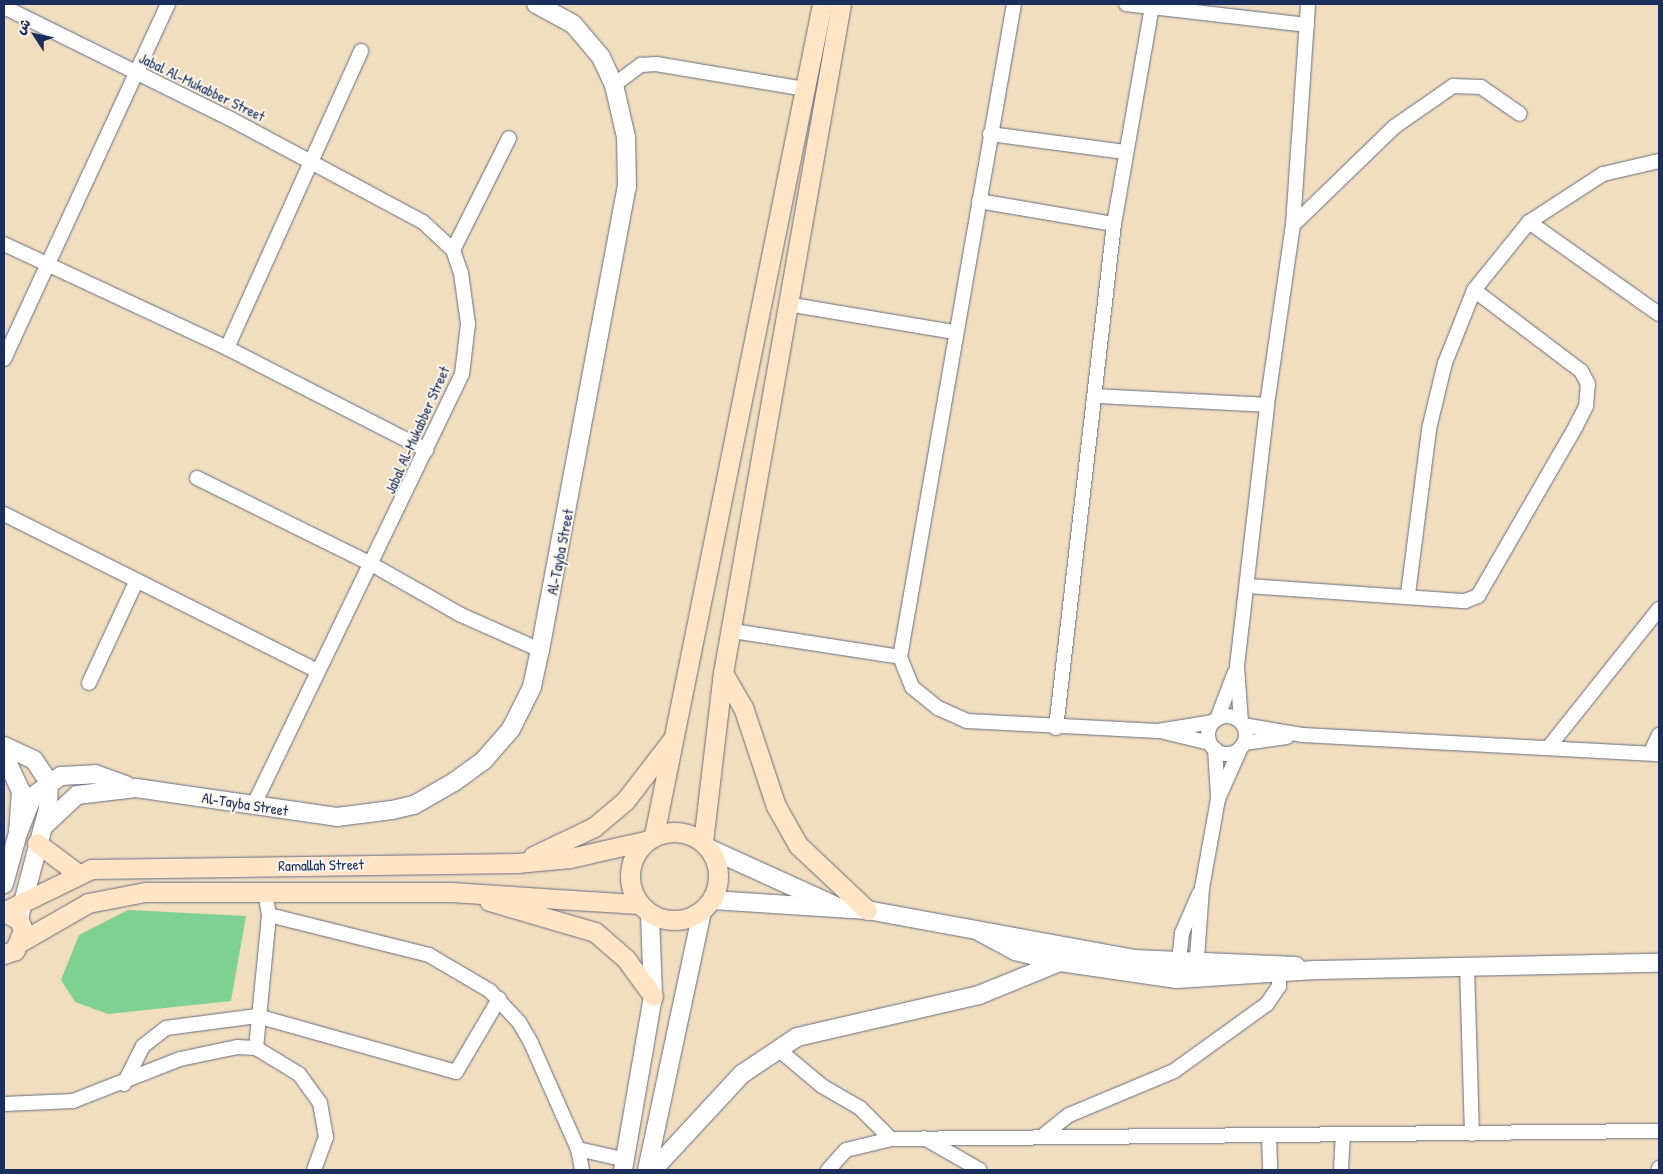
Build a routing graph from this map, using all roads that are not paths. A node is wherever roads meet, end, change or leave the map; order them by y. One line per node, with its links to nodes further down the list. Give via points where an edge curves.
1 (168, 4): 12 (street)
2 (536, 4): 13 (street, Al-Tayba Street, via 573,24 601,57)
3 (822, 4): 14 (main road)
4 (842, 4): 29 (main road)
5 (1014, 4): 16 (street)
6 (1126, 4): 9 (street)
7 (1308, 4): 10 (street)
8 (4, 7): 12 (street, Jabal Al-Mukabber Street)
9 (1152, 8): 10 (street); 18 (street)
10 (1307, 25): 24 (street)
11 (361, 51): 19 (street)
12 (135, 72): 19 (street, Jabal Al-Mukabber Street); 27 (street)
13 (614, 85): 14 (street, via 642,65 656,64); 45 (street, Al-Tayba Street, via 626,137 627,187)
14 (806, 89): 54 (main road)
15 (1520, 114): 24 (street, via 1481,87 1453,86 1394,127)
16 (990, 134): 18 (street); 21 (street)
17 (509, 138): 26 (street)
18 (1125, 152): 23 (street)
19 (311, 160): 26 (street, Jabal Al-Mukabber Street, via 423,222); 32 (street)
20 (1659, 161): 22 (street, via 1603,174)
21 (979, 201): 23 (street); 31 (street)
22 (1529, 222): 28 (street); 30 (street)
23 (1114, 224): 34 (street)
24 (1293, 226): 35 (street)
25 (4, 244): 27 (street)
26 (453, 250): 36 (street, Jabal Al-Mukabber Street, via 466,294 467,348 462,374)
27 (50, 262): 32 (street); 33 (street)
28 (1474, 290): 42 (street, via 1444,362 1428,430); 42 (street, via 1581,371 1588,384 1586,406 1478,596 1465,601)
29 (787, 304): 31 (street); 44 (main road)
30 (1659, 314)
31 (954, 332): 46 (street)
32 (226, 348): 36 (street)
33 (4, 359)
34 (1096, 396): 35 (street); 53 (street)
35 (1267, 405): 41 (street)
36 (426, 450): 39 (street, Jabal Al-Mukabber Street)
37 (197, 478): 39 (street)
38 (4, 514): 40 (street)
39 (372, 565): 45 (street, via 461,615); 48 (street, Jabal Al-Mukabber Street)
40 (136, 582): 48 (street); 50 (street)
41 (1248, 586): 42 (street); 47 (street)
42 (1408, 594)
43 (1659, 609): 61 (street)
44 (733, 631): 46 (street); 49 (main road)
45 (540, 650): 67 (street, Al-Tayba Street, via 532,687 511,729 484,760 414,805 337,817)
46 (900, 657): 53 (street, via 912,687 938,708 967,721)
47 (1237, 666): 51 (street); 52 (street)
48 (316, 670): 67 (street, Jabal Al-Mukabber Street)
49 (723, 672): 71 (main road); 81 (main road, via 743,707 776,806 798,845)
50 (89, 683)
51 (1215, 720): 52 (street, via 1230,716); 55 (street); 60 (street)
52 (1242, 724): 56 (street); 58 (street)
53 (1056, 728): 55 (street)
54 (679, 729): 70 (main road); 72 (main road, via 650,773 600,822 570,841)
55 (1158, 731): 60 (street)
56 (1303, 735): 58 (street); 61 (street)
57 (1659, 736): 62 (street)
58 (1242, 745): 60 (street, via 1228,754); 66 (street)
59 (4, 746): 64 (street, via 34,760)
60 (1212, 746): 66 (street)
61 (1548, 748): 62 (street)
62 (1655, 753)
63 (4, 755): 68 (street, via 20,786)
64 (49, 782): 65 (street, Al-Tayba Street, via 61,776 95,774); 68 (street, Al-Tayba Street, via 33,796); 69 (street)
65 (136, 788): 67 (street, Al-Tayba Street); 69 (street, Al-Tayba Street, via 77,795)
66 (1218, 799): 87 (street)
67 (254, 804)
68 (18, 833): 74 (street)
69 (40, 834): 73 (main road); 77 (street)
70 (650, 838): 71 (main road, via 679,833); 72 (main road, Ramallah Street, via 570,858); 79 (main road, via 631,869)
71 (706, 845): 78 (main road, via 718,872); 80 (street)
72 (517, 863): 73 (main road, Ramallah Street, via 110,867)
73 (77, 872): 77 (main road, Ramallah Street)
74 (4, 884)
75 (265, 892): 76 (main road, Ramallah Street); 83 (street); 85 (main road, Ramallah Street, via 119,894 88,903)
76 (451, 892): 79 (main road, Ramallah Street); 95 (main road, via 595,932 626,959)
77 (23, 900): 82 (main road, Ramallah Street)
78 (707, 906): 79 (main road, via 673,920); 80 (street); 113 (street)
79 (644, 908): 95 (street)
80 (841, 908): 81 (street)
81 (867, 910): 84 (street)
82 (9, 914): 85 (main road)
83 (269, 915): 96 (street, via 429,955); 97 (street)
84 (980, 932): 87 (street, via 1134,960); 88 (street, via 1015,951)
85 (22, 941): 86 (main road, Ramallah Street)
86 (4, 954)
87 (1188, 960): 91 (street); 93 (street); 94 (street)
88 (1060, 962): 94 (street); 99 (street, via 979,995 882,1014 797,1037)
89 (1659, 964): 90 (street)
90 (1466, 966): 91 (street); 103 (street)
91 (1316, 970): 92 (street)
92 (1279, 976): 93 (street); 104 (street, via 1279,986 1267,1004 1174,1071 1069,1115)
93 (1196, 978): 94 (street)
94 (1178, 979)
95 (653, 996): 110 (street)
96 (499, 999): 97 (street, via 456,1072); 109 (street, via 531,1043)
97 (256, 1016): 98 (street); 100 (street, via 166,1028 143,1046)
98 (256, 1048): 100 (street, via 180,1059); 111 (street, via 299,1074 320,1103 326,1137)
99 (778, 1049): 108 (street, via 822,1086 860,1108); 114 (street, via 742,1074)
100 (124, 1084): 101 (street, via 73,1101)
101 (4, 1104)
102 (1659, 1131): 103 (street)
103 (1472, 1134): 105 (street)
104 (1044, 1135): 106 (street); 107 (street)
105 (1343, 1135): 106 (street); 118 (street)
106 (1269, 1136): 117 (street)
107 (923, 1138): 108 (street); 116 (street)
108 (891, 1139): 115 (street, via 846,1150)
109 (578, 1149): 110 (street); 112 (street)
110 (624, 1165)
111 (314, 1170)
112 (582, 1170)
113 (648, 1170)
114 (653, 1170)
115 (828, 1170)
116 (980, 1170)
117 (1270, 1170)
118 (1341, 1170)

